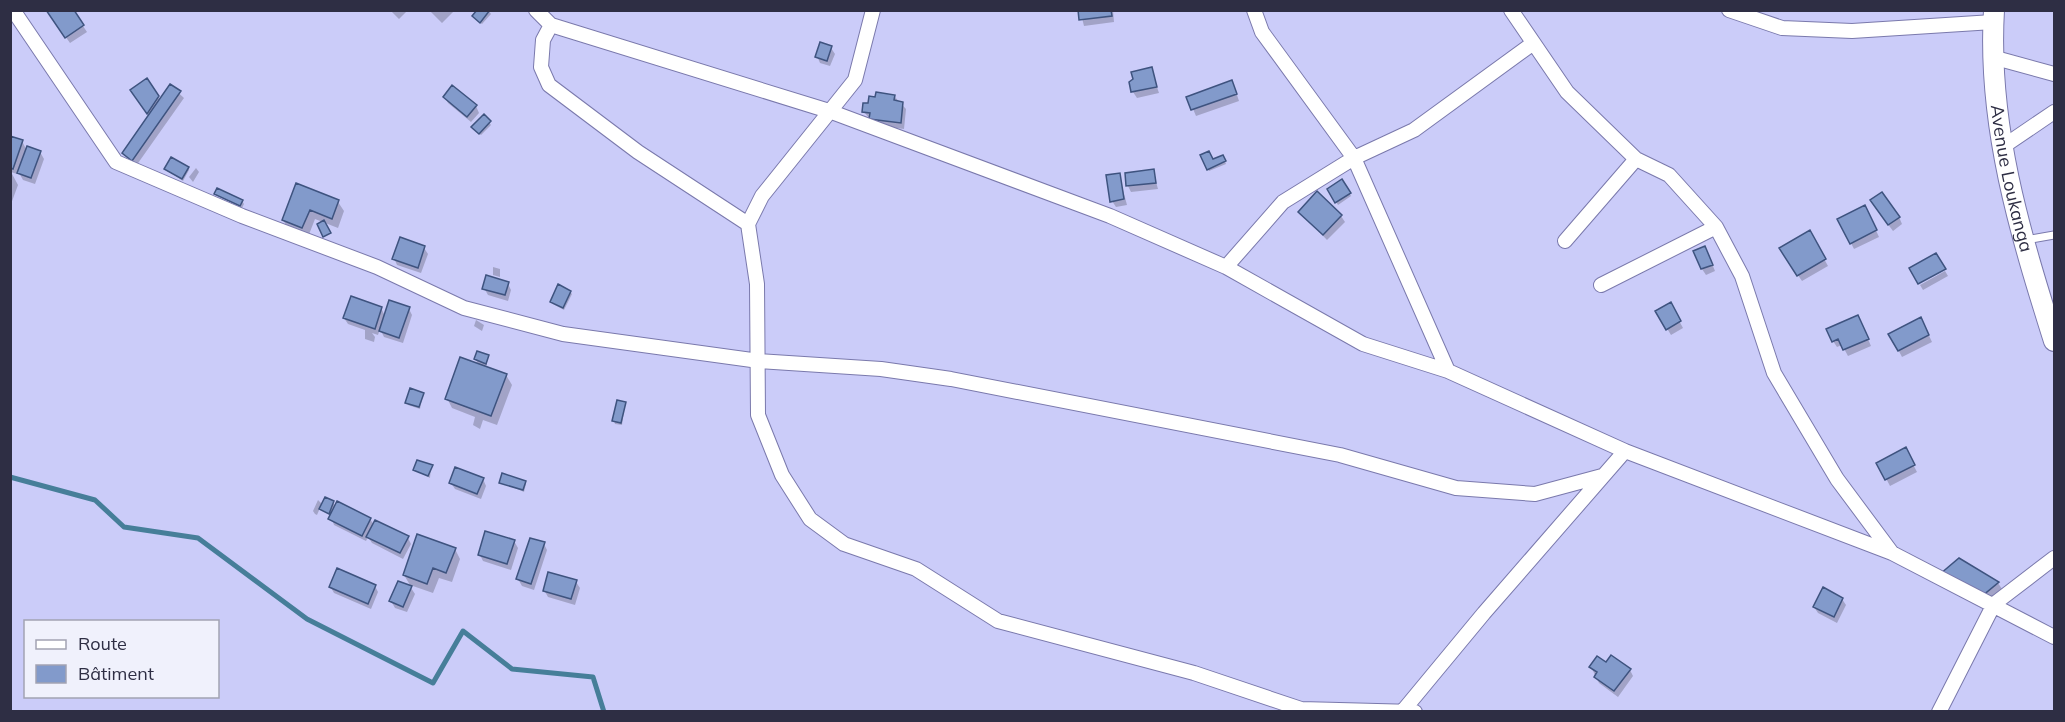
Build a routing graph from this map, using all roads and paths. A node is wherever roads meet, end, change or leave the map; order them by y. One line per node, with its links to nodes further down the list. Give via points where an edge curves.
1 (13, 10): 25 (street, via 116,162 242,216 377,267 464,308 563,334)
2 (536, 10): 8 (street)
3 (873, 10): 12 (street, via 855,80)
4 (1254, 10): 15 (street, via 1262,32)
5 (1511, 10): 9 (street)
6 (1729, 10): 7 (street, via 1782,28 1852,31)
7 (1993, 16): 10 (main road, Avenue Loukanga)
8 (551, 25): 12 (street); 17 (street, via 543,39 541,67 549,85 638,152)
9 (1532, 44): 15 (street, via 1414,130); 16 (street, via 1566,92)
10 (1992, 57): 11 (street); 14 (main road, Avenue Loukanga)
11 (2055, 74)
12 (829, 111): 17 (street, via 762,196); 22 (street, via 1110,216)
13 (2055, 112): 14 (street)
14 (2001, 148): 21 (main road, Avenue Loukanga)
15 (1354, 158): 22 (street, via 1283,202); 26 (street)
16 (1636, 159): 18 (street, via 1669,175); 20 (street)
17 (748, 224): 25 (street, via 757,284)
18 (1716, 227): 23 (street); 29 (street, via 1742,276 1774,373 1837,479)
19 (2055, 235): 21 (lane)
20 (1565, 241)
21 (2023, 241): 24 (main road, Avenue Loukanga)
22 (1226, 267): 26 (street, via 1363,344)
23 (1601, 285)
24 (2055, 341)
25 (759, 361): 28 (street, via 881,369 951,379 1340,455 1456,488 1535,494); 33 (street, via 758,415 782,475 810,519 844,544 915,570 998,621 1194,673 1301,709)
26 (1448, 371): 27 (street)
27 (1625, 451): 28 (street); 29 (street)
28 (1602, 476): 33 (street)
29 (1892, 554): 31 (street)
30 (2055, 558): 31 (street)
31 (1994, 604): 32 (street); 34 (street)
32 (2055, 637)
33 (1407, 711)
34 (1939, 711)

